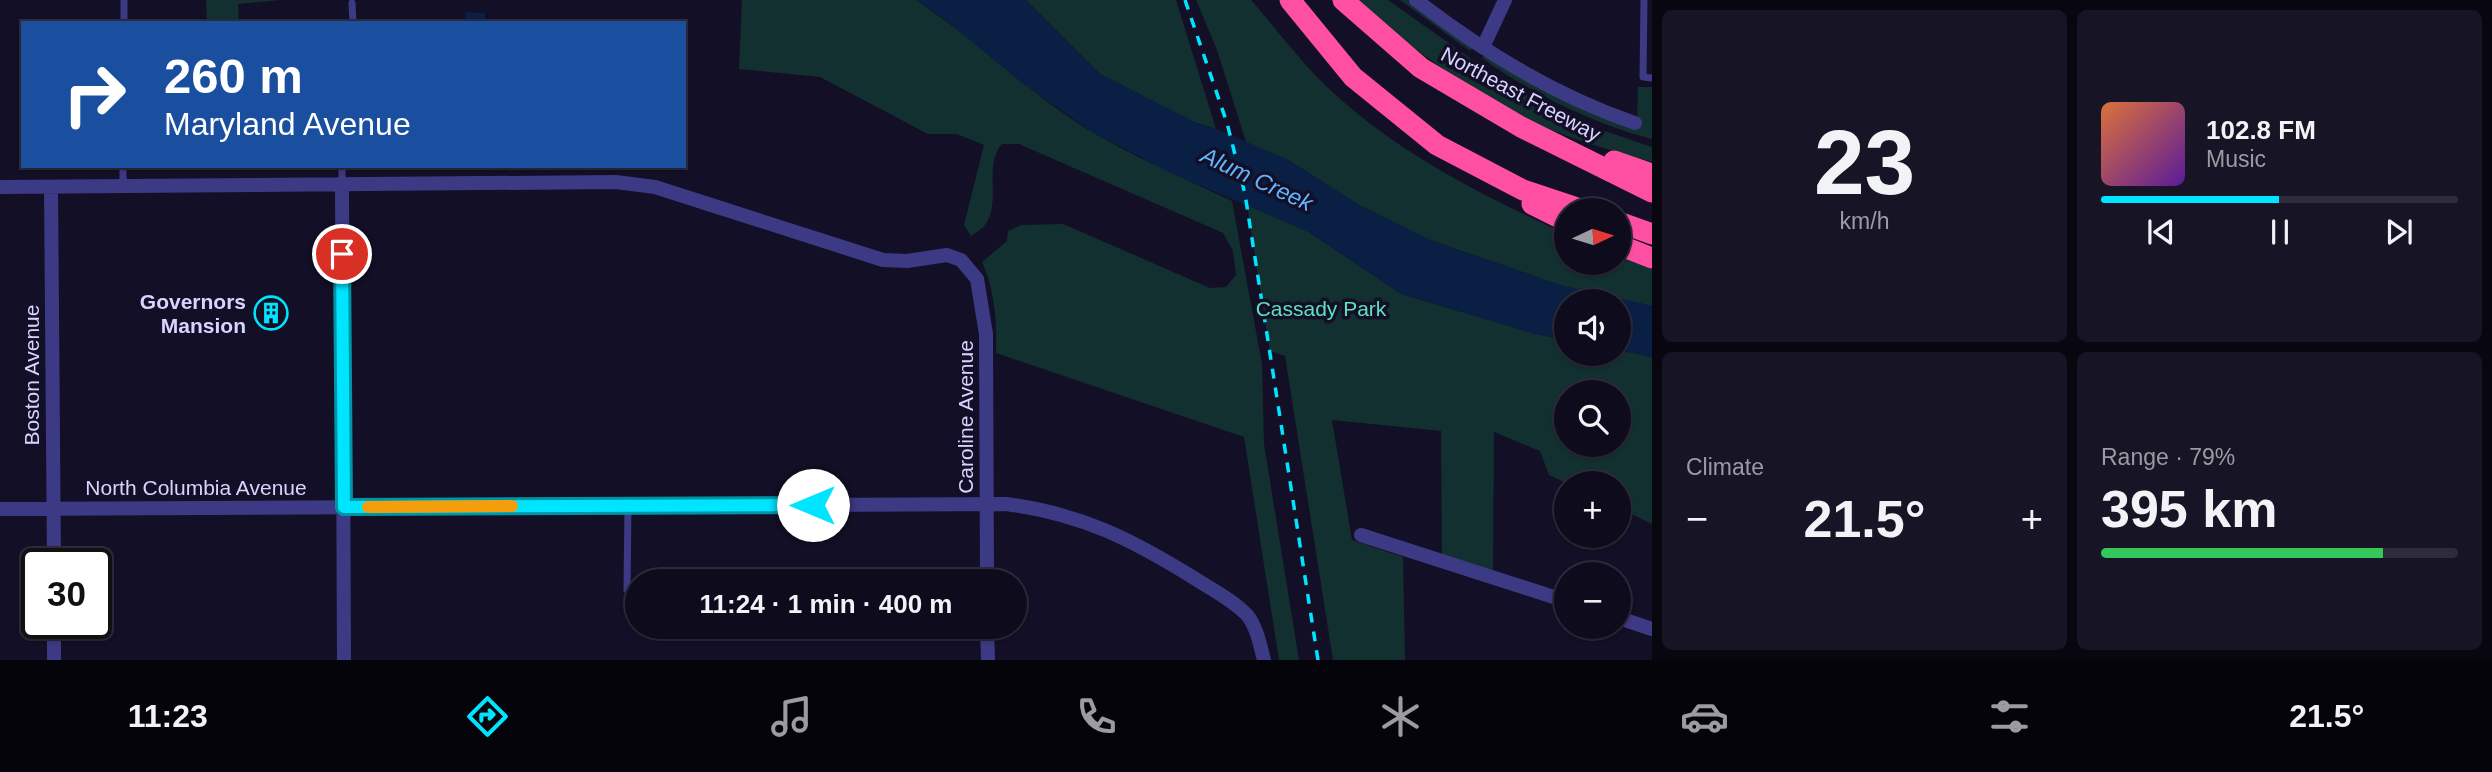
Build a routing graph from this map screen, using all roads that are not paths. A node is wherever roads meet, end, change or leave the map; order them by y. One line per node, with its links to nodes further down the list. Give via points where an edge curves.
1 (124, 0): 9 (lane)
2 (1290, 0): 15 (highway, via 1353,77 1437,145)
3 (1343, 0): 14 (highway, Northeast Freeway, via 1421,68)
4 (1416, 0): 11 (street)
5 (1505, 0): 11 (street)
6 (1644, 0): 8 (lane)
7 (352, 3): 10 (lane)
8 (1648, 14): 12 (lane, via 1643,78)
9 (124, 21)
10 (354, 21)
11 (1483, 47): 13 (street, via 1551,86)
12 (1652, 78)
13 (1635, 123)
14 (1550, 140): 18 (highway); 23 (highway, Northeast Freeway)
15 (1454, 153): 24 (highway, via 1523,190); 25 (highway)
16 (123, 168): 20 (lane)
17 (342, 168): 19 (lane)
18 (1652, 174)
19 (342, 183): 20 (street); 30 (street, Caroline Avenue, via 640,184 883,260 940,255 961,260 977,279 986,334); 32 (street)
20 (123, 186): 22 (street)
21 (0, 187): 22 (street)
22 (51, 187): 34 (street, Boston Avenue)
23 (1652, 192)
24 (1554, 200)
25 (1554, 215)
26 (1631, 226): 27 (highway)
27 (1652, 234)
28 (1631, 250): 29 (highway)
29 (1652, 258)
30 (986, 503): 31 (street, North Columbia Avenue); 38 (street, Caroline Avenue); 47 (street, North Columbia Avenue, via 1068,515 1146,548 1247,615)
31 (628, 506): 32 (street, North Columbia Avenue); 37 (lane)
32 (344, 507): 34 (street, North Columbia Avenue); 45 (street)
33 (0, 509): 34 (street, North Columbia Avenue)
34 (53, 509): 36 (street, Boston Avenue)
35 (1361, 535): 39 (street)
36 (54, 548)
37 (626, 569)
38 (987, 569)
39 (1554, 597)
40 (1631, 622): 41 (street)
41 (1652, 629)
42 (54, 639): 44 (street)
43 (988, 639): 46 (street)
44 (54, 660)
45 (344, 660)
46 (988, 660)
47 (1264, 660)

